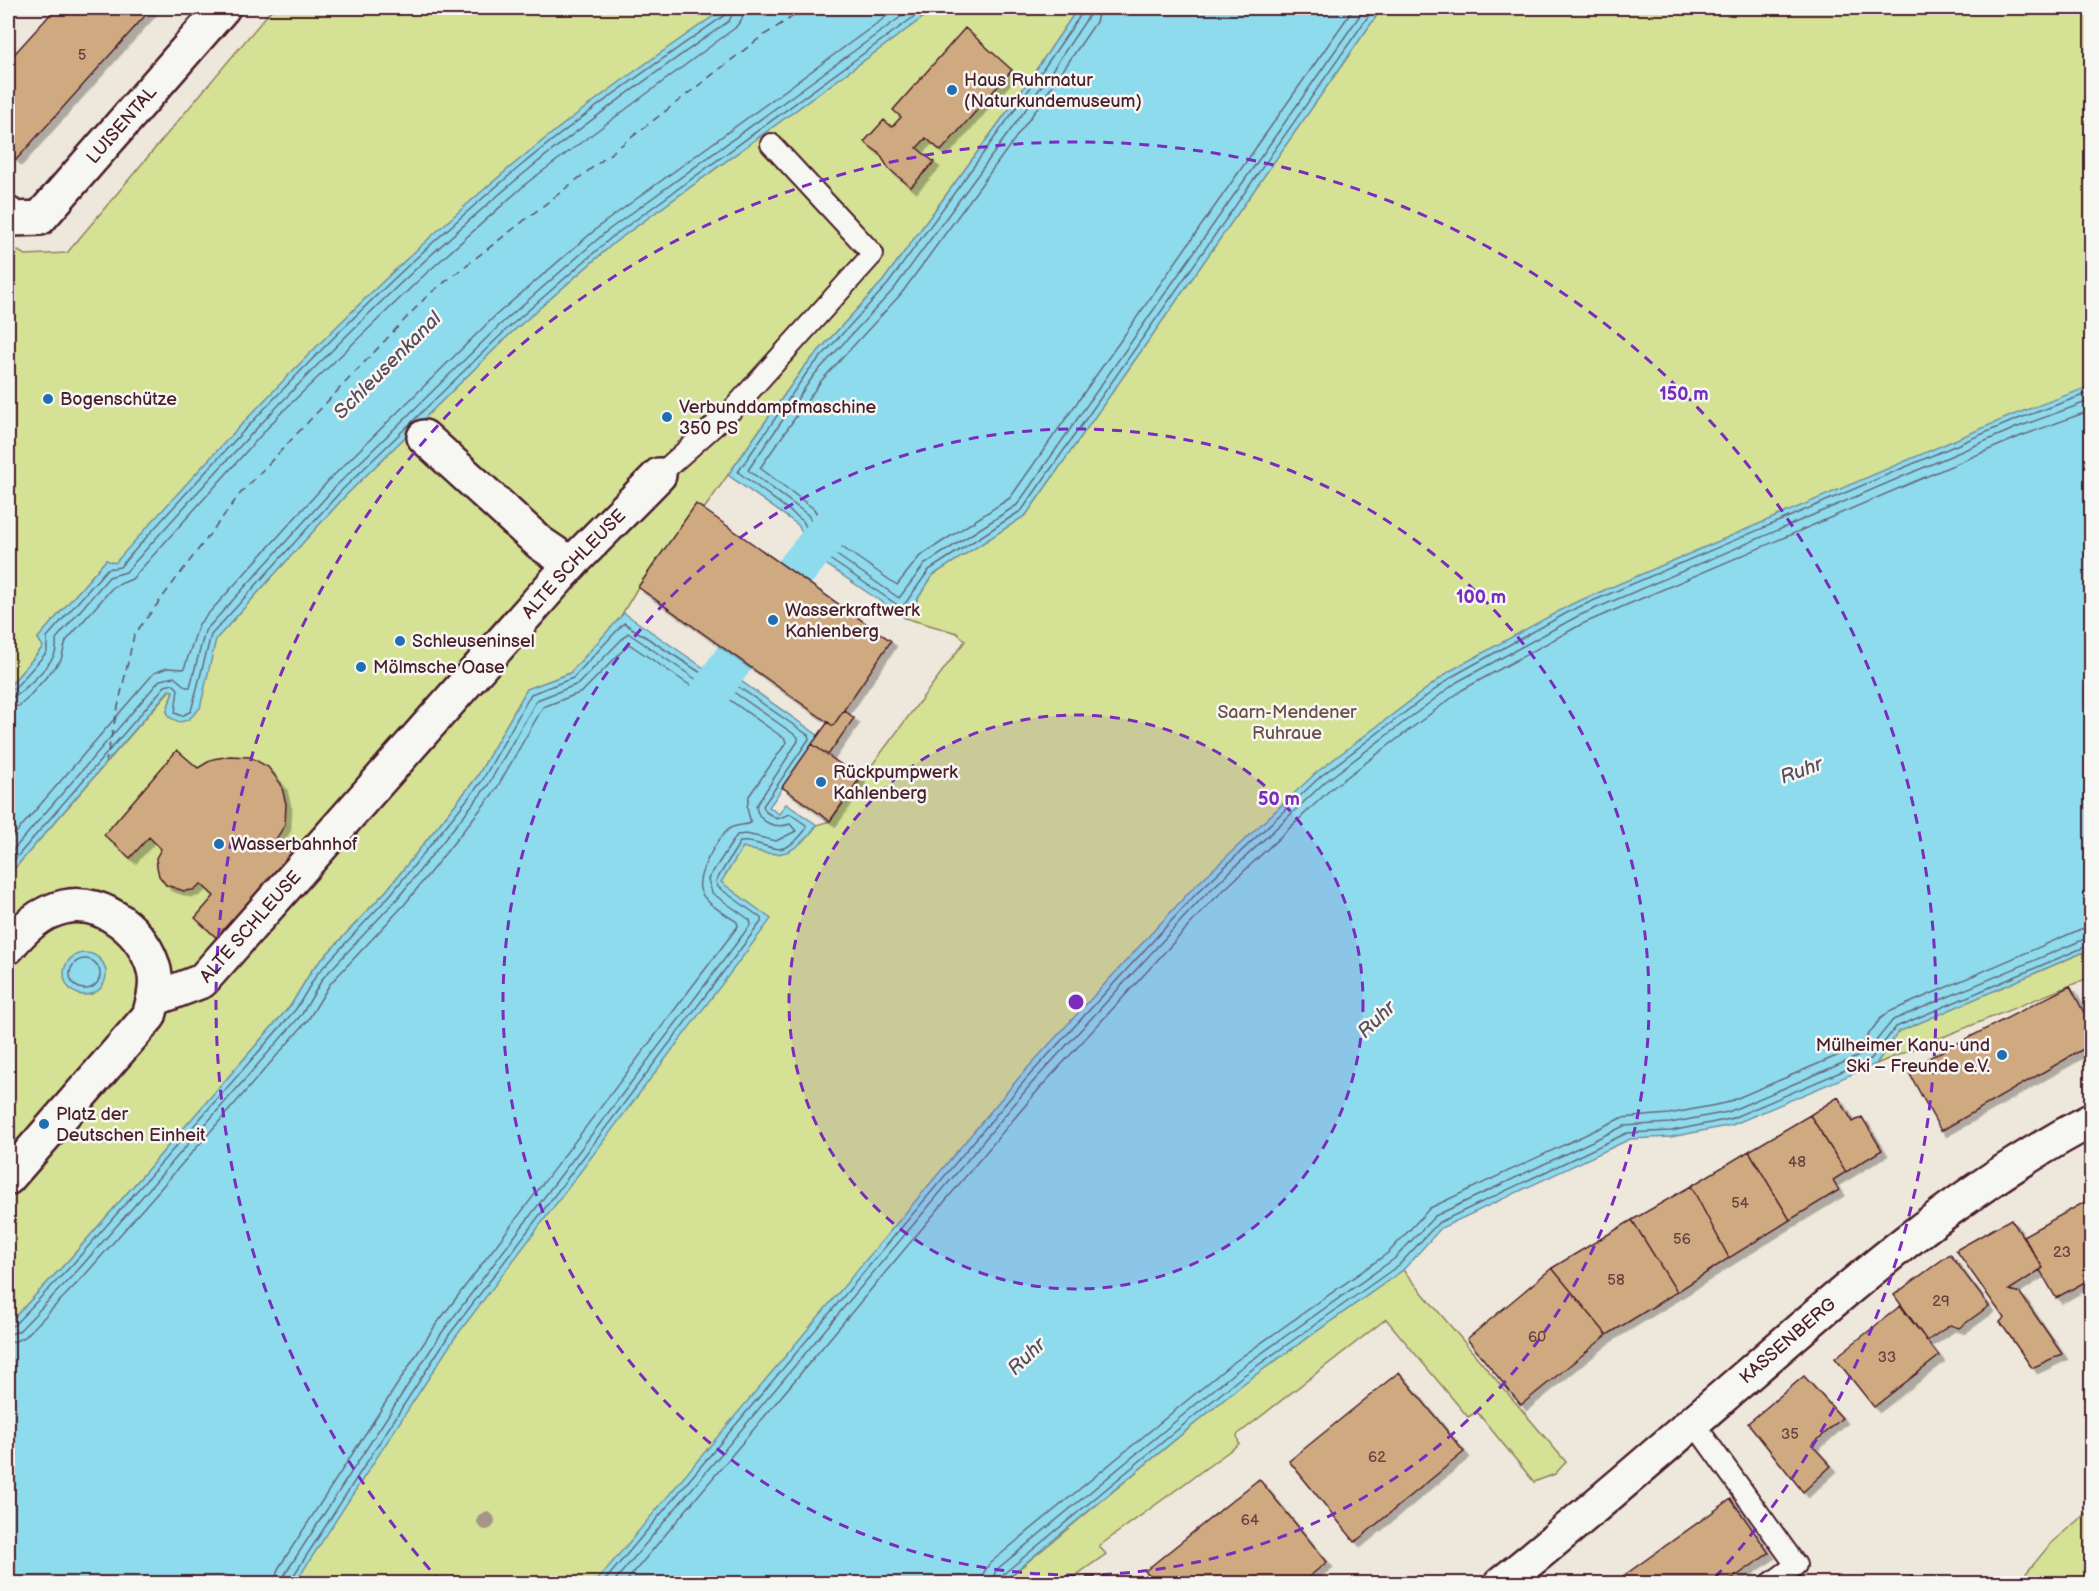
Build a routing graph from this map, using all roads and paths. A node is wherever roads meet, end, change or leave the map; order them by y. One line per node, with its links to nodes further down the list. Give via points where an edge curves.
1 (223, 8): 3 (street, LUISENTAL, via 40,218 13,219)
2 (771, 144): 5 (lane, ALTE SCHLEUSE, via 873,254 734,408)
3 (8, 214)
4 (424, 437): 6 (street, via 540,543)
5 (660, 475): 6 (street, ALTE SCHLEUSE)
6 (571, 564): 8 (street, ALTE SCHLEUSE, via 202,981)
7 (8, 946): 8 (street, via 42,914 65,906 94,908 116,917 142,941 155,972)
8 (154, 999): 10 (street, via 149,1016)
9 (2091, 1120): 11 (street, KASSENBERG, via 1949,1209 1870,1268)
10 (8, 1178)
11 (1693, 1422): 12 (street, KASSENBERG); 13 (lane, via 1796,1565)
12 (1501, 1584)
13 (1770, 1584)

